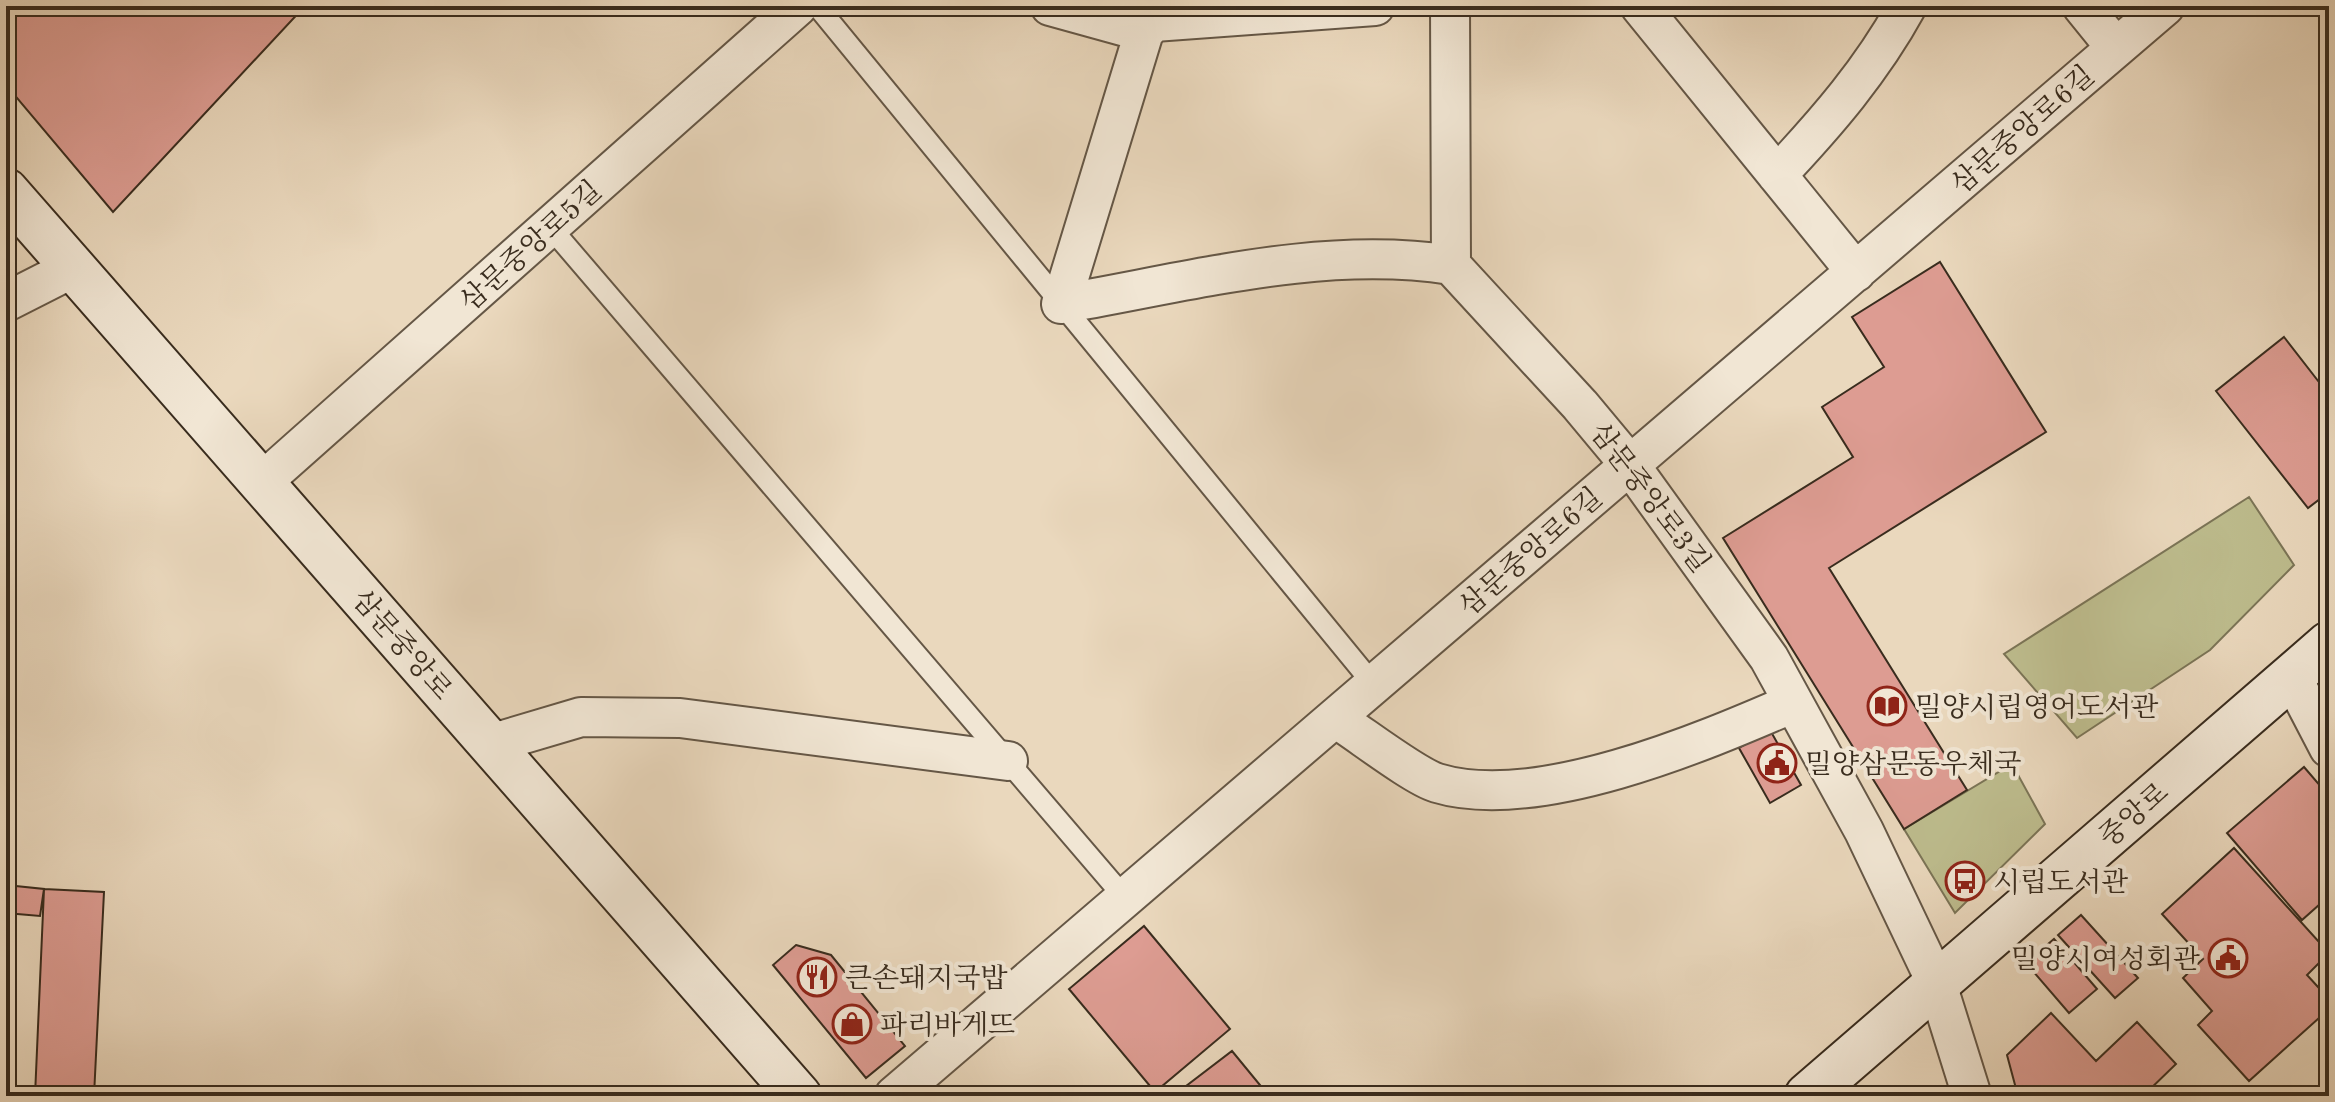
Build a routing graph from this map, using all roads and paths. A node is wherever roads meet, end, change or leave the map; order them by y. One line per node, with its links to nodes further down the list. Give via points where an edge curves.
1 (798, 6): 14 (street, 삼문중앙로5길)
2 (817, 6): 19 (lane)
3 (1050, 6): 10 (street)
4 (1375, 6): 10 (street, via 1154,22)
5 (1450, 6): 15 (street)
6 (1640, 6): 12 (street)
7 (1907, 6): 12 (street, via 1839,110)
8 (2082, 6): 11 (street)
9 (2165, 6): 11 (street, 삼문중앙로6길)
10 (1144, 32): 19 (street)
11 (2116, 48): 17 (street, 삼문중앙로6길)
12 (1777, 175): 17 (street)
13 (6, 191): 16 (street, 삼문중앙로)
14 (550, 227): 21 (street, 삼문중앙로5길); 29 (lane)
15 (1451, 265): 19 (street, via 1405,258 1313,261); 20 (street, 삼문중앙로3길)
16 (73, 268): 18 (street); 21 (street, 삼문중앙로)
17 (1856, 272): 20 (street, 삼문중앙로6길)
18 (6, 302)
19 (1061, 304): 24 (lane)
20 (1630, 465): 24 (street, 삼문중앙로6길); 25 (street, 삼문중앙로3길, via 1769,658)
21 (261, 483): 27 (street, 삼문중앙로)
22 (2329, 644): 23 (street, 중앙로)
23 (2292, 677): 28 (street); 31 (street, 중앙로)
24 (1374, 685): 26 (street, 삼문중앙로6길)
25 (1793, 703): 26 (street, via 1606,773 1486,793 1435,782); 31 (street, 삼문중앙로3길, via 1864,831)
26 (1335, 718): 30 (street, 삼문중앙로6길)
27 (490, 744): 29 (street, via 581,717 680,718); 32 (street, 삼문중앙로)
28 (2329, 748)
29 (1008, 761): 30 (lane)
30 (1125, 898): 33 (street, 삼문중앙로6길)
31 (1937, 984): 34 (street, 중앙로); 35 (street)
32 (799, 1096)
33 (894, 1096)
34 (1807, 1096)
35 (1972, 1096)

